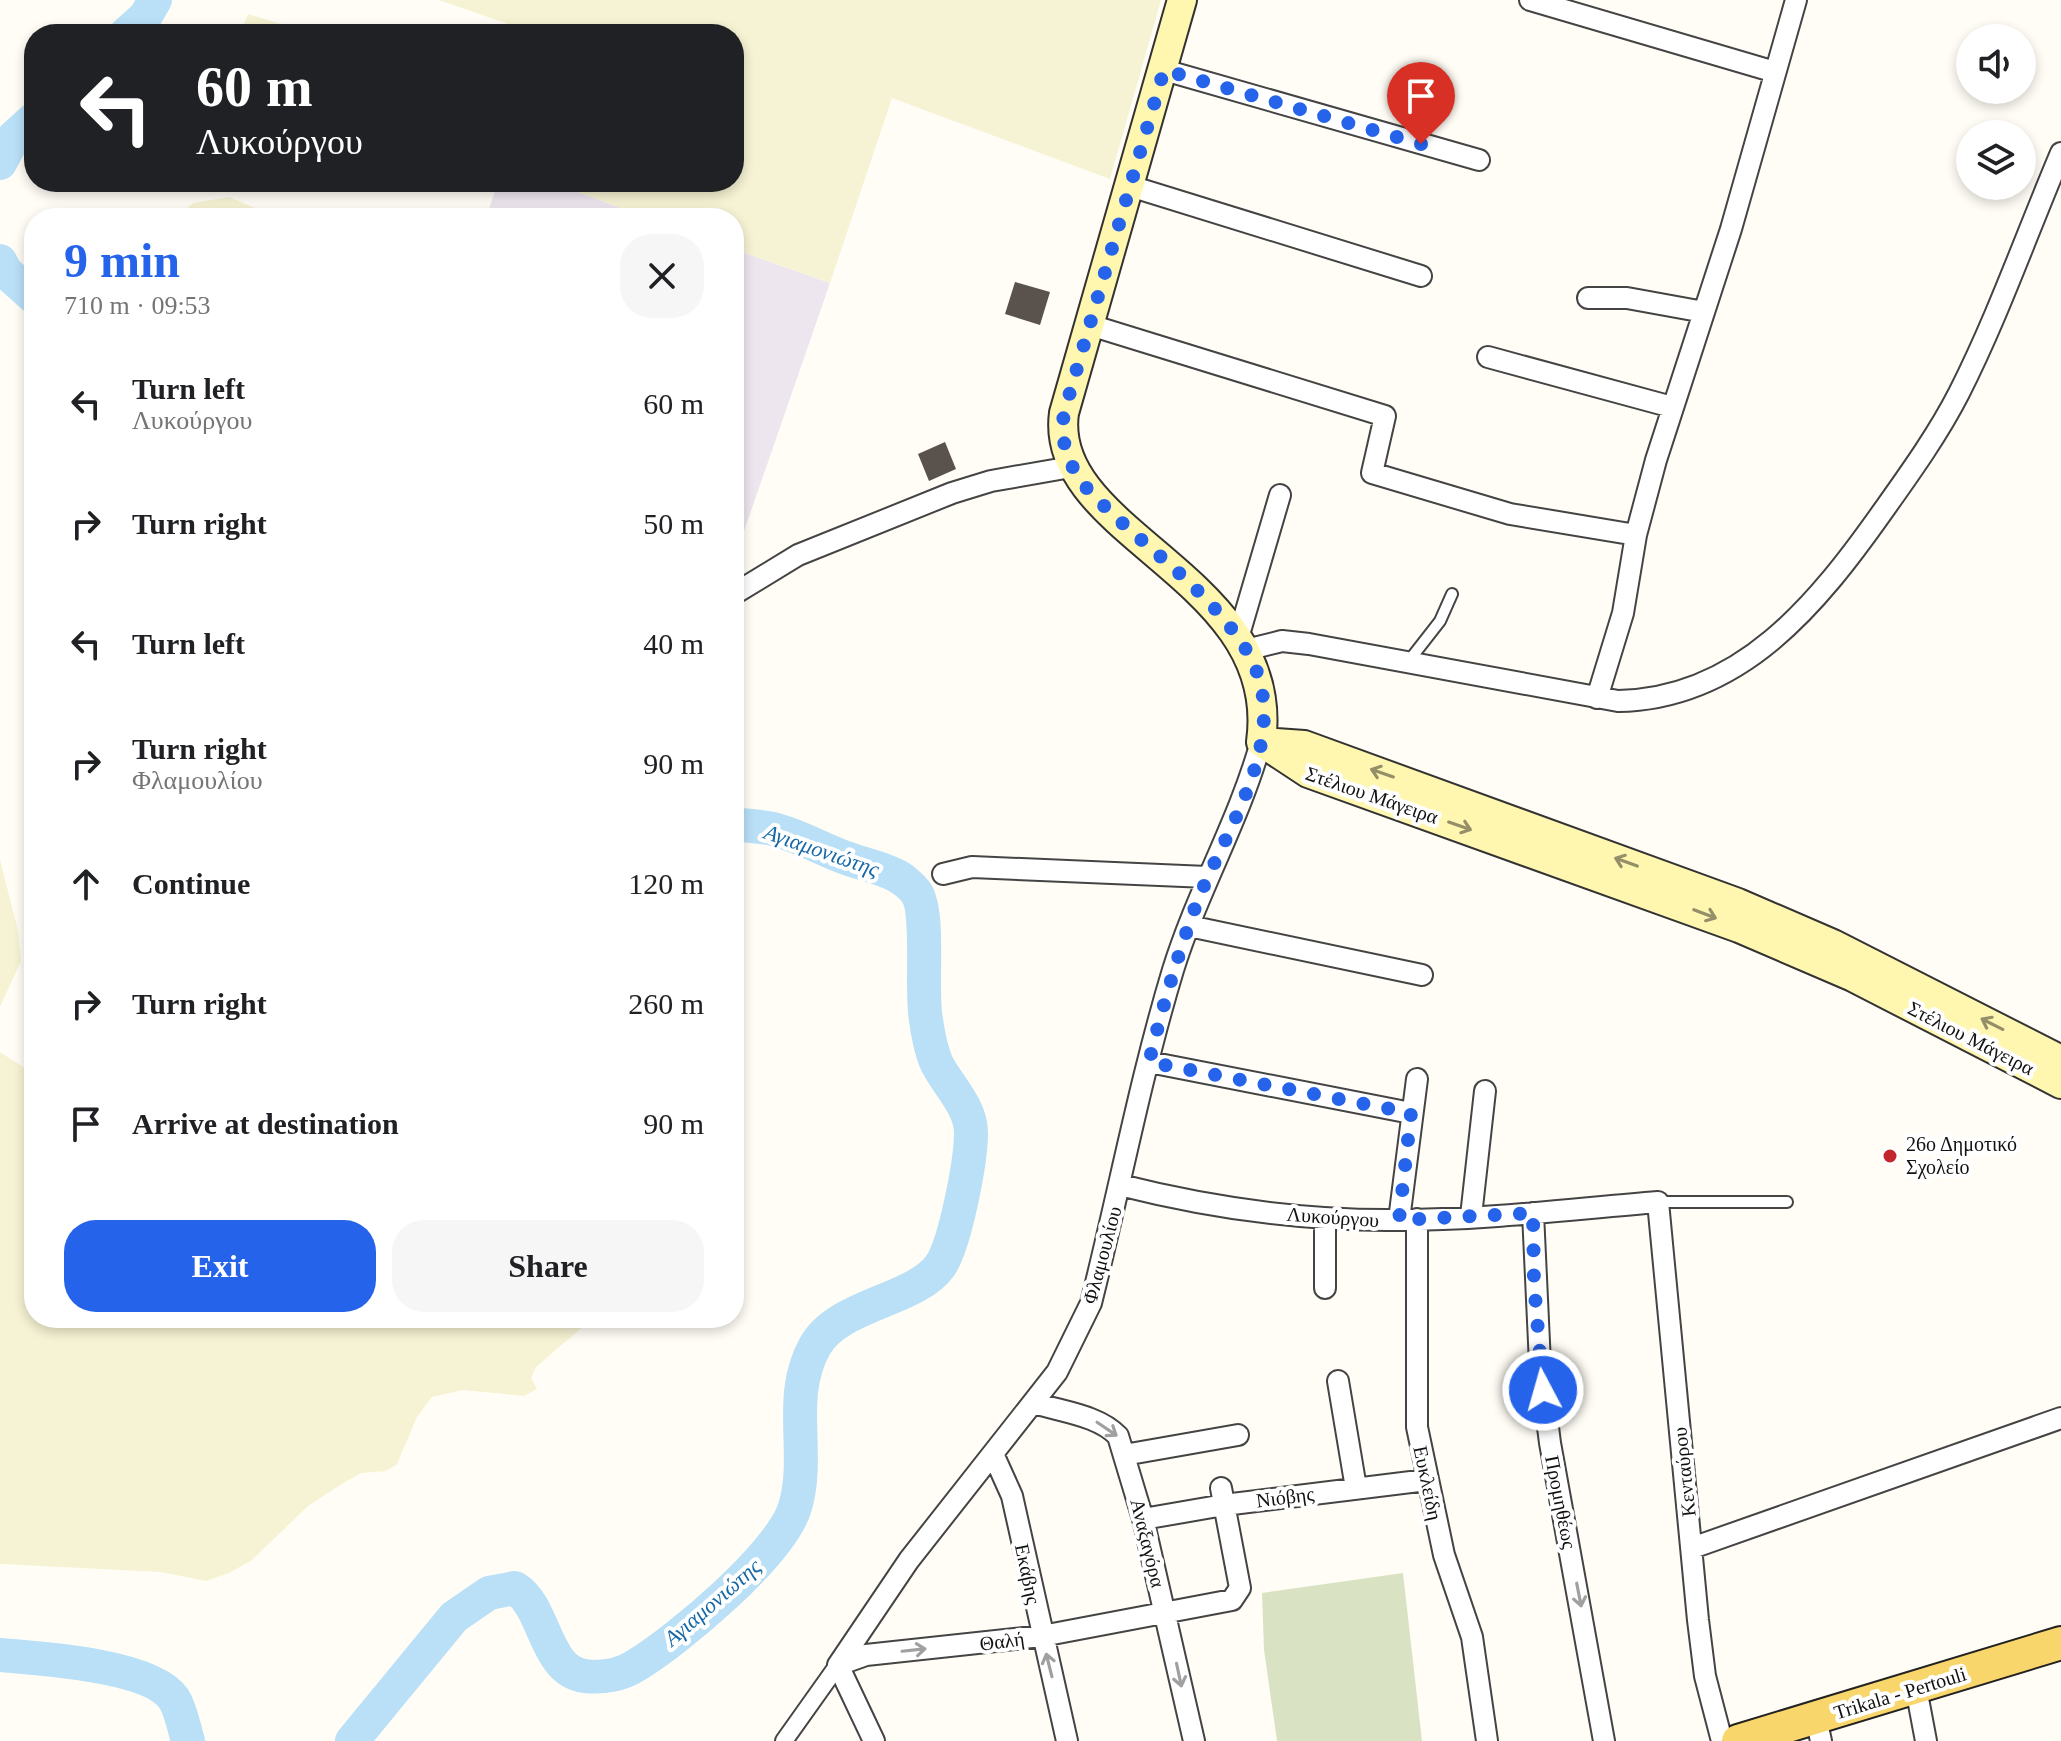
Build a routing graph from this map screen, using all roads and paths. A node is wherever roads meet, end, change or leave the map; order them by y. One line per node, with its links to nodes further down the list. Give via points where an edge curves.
1 (1182, 0): 4 (main road)
2 (1530, 0): 5 (street)
3 (1796, 0): 5 (street)
4 (1164, 70): 7 (street); 8 (main road)
5 (1775, 72): 11 (street)
6 (2061, 153): 22 (street, via 1955,400 1834,577 1781,634 1724,674 1653,699)
7 (1479, 160)
8 (1130, 186): 9 (street); 12 (main road)
9 (1421, 276)
10 (1588, 298): 11 (street, via 1627,298)
11 (1704, 312): 14 (street)
12 (1090, 325): 15 (main road, via 1062,427); 17 (street, via 1385,416 1372,473 1510,514)
13 (1488, 357): 14 (street)
14 (1672, 407): 17 (street)
15 (1071, 467): 18 (street, via 952,493 798,555); 20 (main road)
16 (1280, 495): 20 (street)
17 (1636, 535): 22 (street, via 1623,613)
18 (744, 587)
19 (1452, 594): 21 (lane, via 1440,621)
20 (1242, 644): 21 (street, via 1294,642); 23 (main road, via 1262,697)
21 (1408, 662): 22 (street)
22 (1597, 698)
23 (1261, 742): 25 (street, Φλαμουλίου, via 1247,793); 28 (main road, Στέλιου Μάγειρα, one-way to 23, via 1833,944 1738,903 1304,745); 31 (main road, Στέλιου Μάγειρα, one-way to 31, via 1308,773 1662,898 1806,955)
24 (943, 874): 25 (street, via 972,867)
25 (1207, 877): 26 (street, Φλαμουλίου)
26 (1189, 926): 27 (street); 29 (street, Φλαμουλίου)
27 (1422, 975)
28 (2061, 1060)
29 (1149, 1062): 33 (street); 34 (street, Φλαμουλίου)
30 (1417, 1079): 33 (street, Ευκλείδη)
31 (2061, 1084)
32 (1485, 1091): 38 (street)
33 (1411, 1113): 40 (street, Ευκλείδη)
34 (1120, 1185): 39 (street, Λυκούργου, via 1172,1198); 43 (street, Φλαμουλίου, via 1091,1303 1062,1363)
35 (1658, 1202): 36 (lane, Λυκούργου); 37 (street, Λυκούργου); 52 (street, Κενταύρου)
36 (1787, 1202)
37 (1533, 1213): 38 (street, Λυκούργου); 64 (street, Προμηθέως, one-way to 64, via 1539,1351 1550,1443)
38 (1471, 1216): 40 (street, Λυκούργου)
39 (1325, 1219): 40 (street, Λυκούργου); 41 (street)
40 (1408, 1220): 48 (street, Ευκλείδη, via 1417,1427)
41 (1325, 1288)
42 (1338, 1381): 49 (street)
43 (1035, 1403): 46 (street, Αναξαγόρα, one-way to 46, via 1109,1427); 47 (street, Φλαμουλίου)
44 (2061, 1418): 52 (street)
45 (1238, 1435): 46 (street)
46 (1124, 1455): 51 (street, Αναξαγόρα)
47 (994, 1456): 54 (street, Εκάβης, via 1012,1496); 56 (street, Φλαμουλίου, via 909,1560)
48 (1427, 1480): 49 (street, Νιόβης); 63 (street, Ευκλείδη, via 1451,1580 1472,1637)
49 (1356, 1488): 50 (street, Νιόβης)
50 (1222, 1496): 51 (street, Νιόβης); 53 (street, Θαλή, via 1240,1588 1237,1596)
51 (1143, 1519): 53 (street, Αναξαγόρα)
52 (1692, 1548): 65 (street, Κενταύρου, via 1705,1676)
53 (1166, 1614): 54 (street, Θαλή); 62 (street, Αναξαγόρα, one-way to 62)
54 (1042, 1636): 56 (street, Θαλή, one-way to 54, via 866,1655); 61 (street, Εκάβης, one-way to 54)
55 (2061, 1643): 57 (main road, Trikala - Pertouli)
56 (838, 1665): 59 (street, Φλαμουλίου); 60 (street)
57 (1916, 1688): 58 (main road, Trikala - Pertouli); 67 (street)
58 (1819, 1729): 66 (main road, Trikala - Pertouli)
59 (784, 1741)
60 (874, 1741)
61 (1067, 1741)
62 (1194, 1741)
63 (1487, 1741)
64 (1604, 1741)
65 (1722, 1741)
66 (1738, 1741)
67 (1926, 1741)

